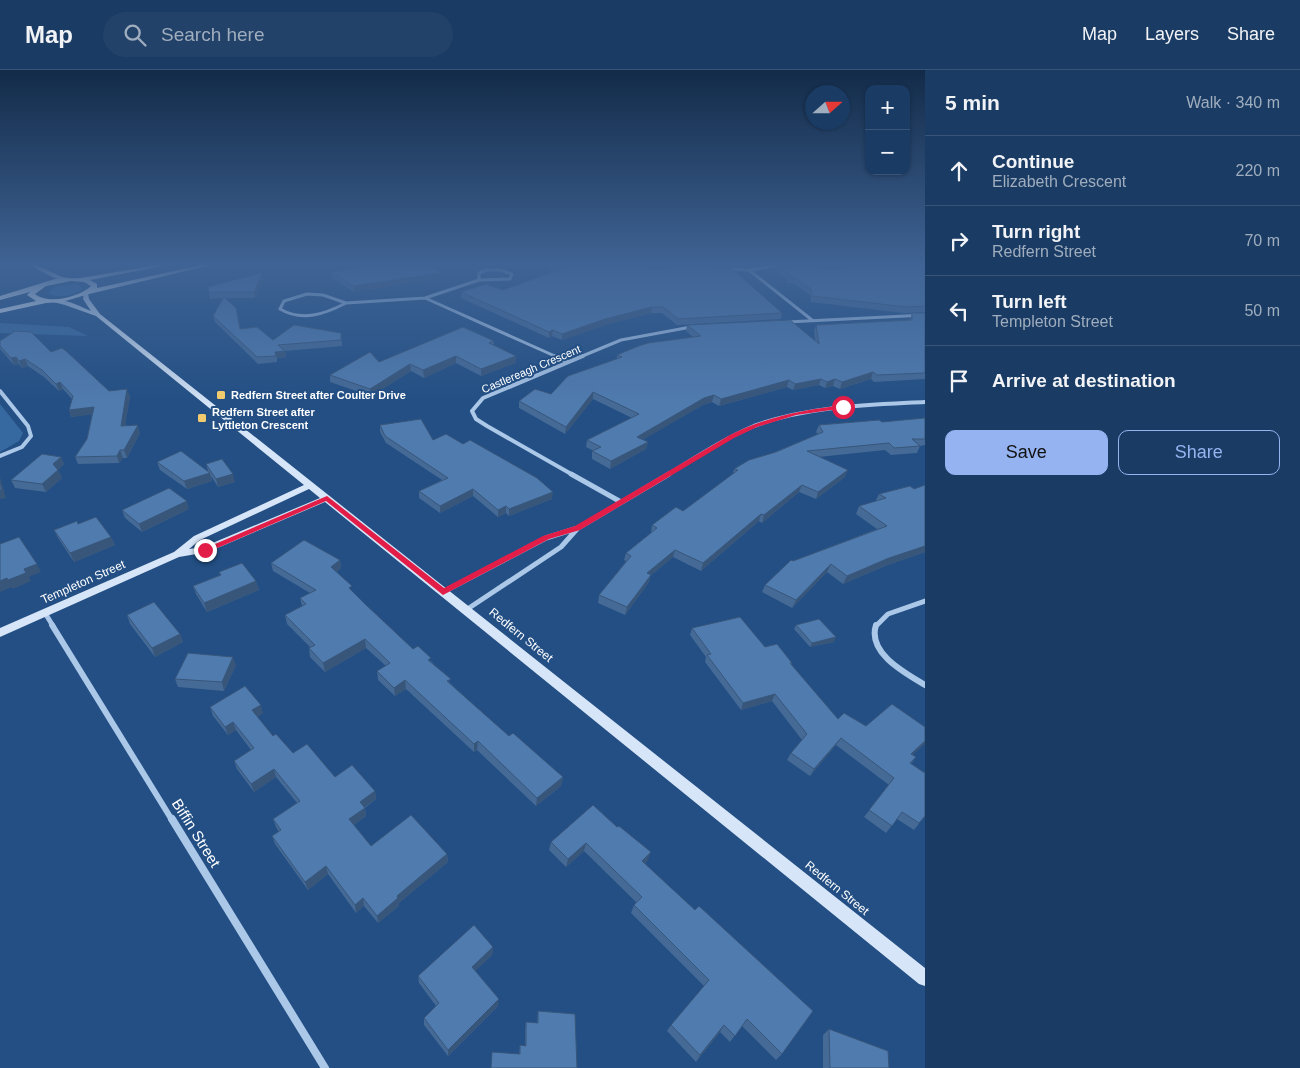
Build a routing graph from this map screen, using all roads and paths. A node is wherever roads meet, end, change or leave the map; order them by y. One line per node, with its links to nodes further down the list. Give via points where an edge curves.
1 (89, 312): 7 (main road, Redfern Street)
2 (95, 312): 7 (main road, Redfern Street)
3 (284, 312): 4 (street, via 308,316)
4 (331, 312)
5 (455, 312): 12 (street)
6 (800, 312): 9 (street)
7 (98, 315): 16 (main road, Redfern Street)
8 (925, 315): 9 (street)
9 (812, 321): 10 (street)
10 (783, 322)
11 (695, 327): 12 (street, Castlereagh Crescent, via 636,336)
12 (568, 362): 18 (street, Castlereagh Crescent, via 483,398 472,411 476,419 487,426)
13 (0, 391): 15 (street, via 28,426 31,436 22,447)
14 (925, 402): 18 (street, via 811,410 768,420 732,436)
15 (0, 456)
16 (310, 485): 17 (main road, Redfern Street); 20 (main road, Templeton Street, via 197,538)
17 (327, 498): 20 (main road, Templeton Street, via 205,550); 21 (main road, Redfern Street)
18 (621, 502): 19 (street)
19 (578, 528): 21 (street, via 546,538); 23 (street, via 561,547)
20 (177, 554): 24 (main road, Templeton Street)
21 (443, 592): 23 (main road, Redfern Street)
22 (925, 601): 26 (street, via 888,614 878,622 874,633 879,651 898,669)
23 (466, 610): 27 (main road, Redfern Street)
24 (44, 613): 25 (main road, Templeton Street); 28 (street, Biffin Street)
25 (0, 633)
26 (925, 685)
27 (925, 978)
28 (325, 1068)

